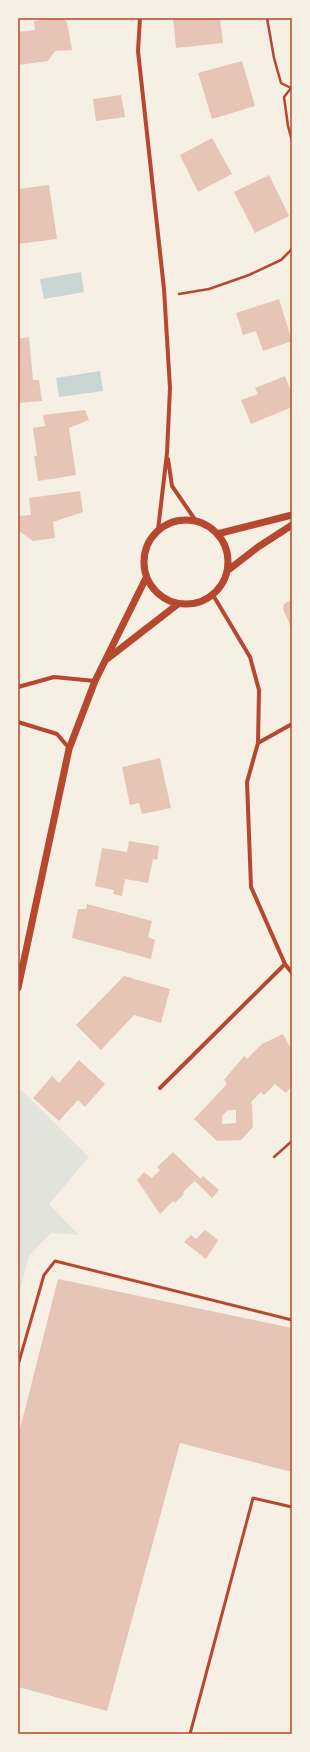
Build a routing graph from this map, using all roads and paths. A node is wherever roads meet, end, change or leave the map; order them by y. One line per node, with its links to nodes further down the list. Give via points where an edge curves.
1 (140, 18): 6 (street, via 140,85)
2 (267, 18): 3 (path, via 281,83)
3 (292, 87): 4 (path, via 284,98)
4 (292, 141)
5 (292, 249): 6 (path, via 281,260 249,275 209,289)
6 (165, 296): 7 (street, via 170,388)
7 (167, 453): 9 (street, via 172,486); 11 (street)
8 (292, 515): 12 (street)
9 (196, 521): 11 (street, via 176,521); 12 (street)
10 (292, 525): 13 (street)
11 (158, 530): 14 (street, via 147,544 143,561)
12 (218, 534): 13 (street, via 227,551)
13 (228, 570): 15 (street, via 222,584)
14 (146, 578): 16 (street, via 159,595); 17 (street)
15 (212, 595): 16 (street, via 196,604); 22 (street, via 250,657 259,690)
16 (178, 604): 17 (street)
17 (106, 660): 18 (street)
18 (95, 681): 19 (street, via 54,677); 23 (street)
19 (18, 687)
20 (18, 722): 23 (street, via 57,734)
21 (292, 724): 22 (street)
22 (258, 743): 24 (street, via 247,782 251,887)
23 (69, 749): 26 (street)
24 (285, 964): 25 (street); 27 (street)
25 (292, 973)
26 (18, 988)
27 (160, 1088)
28 (292, 1141): 29 (path)
29 (274, 1157)
30 (292, 1320): 31 (lane, via 55,1261 44,1275)
31 (18, 1365)
32 (292, 1506): 33 (lane, via 253,1498)
33 (190, 1734)

